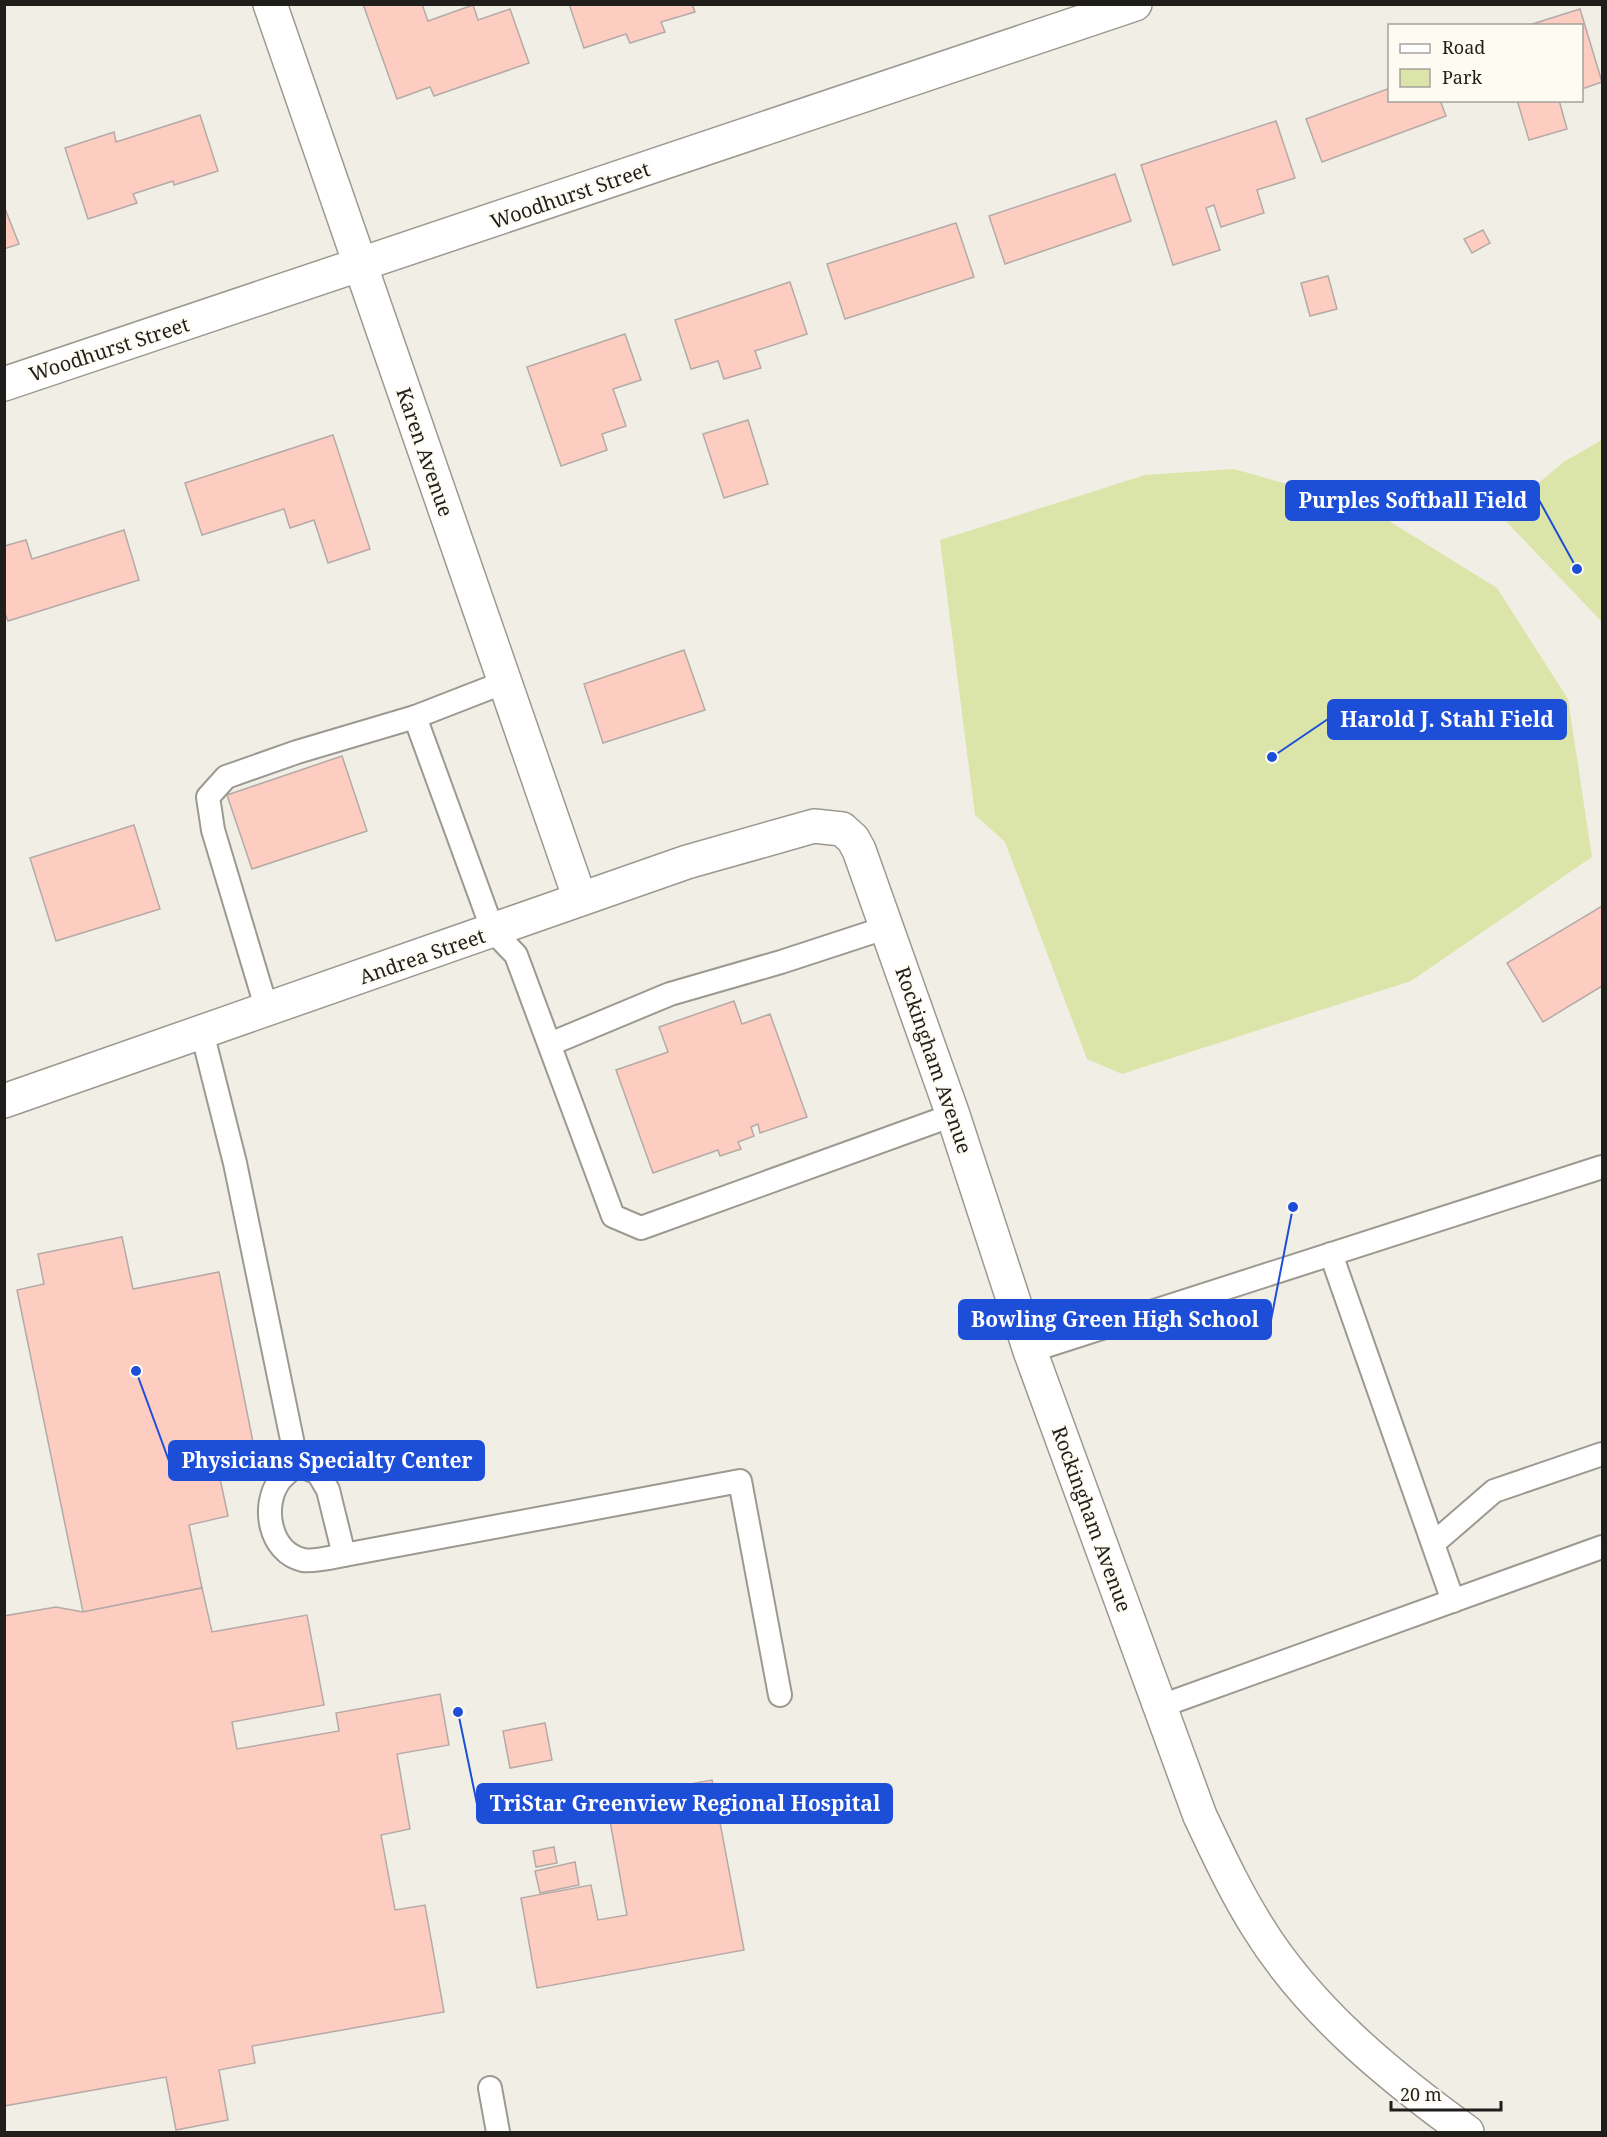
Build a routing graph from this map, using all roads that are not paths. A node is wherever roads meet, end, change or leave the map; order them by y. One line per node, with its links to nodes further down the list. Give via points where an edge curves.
1 (270, 4): 3 (street, Karen Avenue)
2 (1135, 4): 3 (street, Woodhurst Street)
3 (359, 266): 4 (street, Woodhurst Street); 5 (street, Karen Avenue)
4 (4, 384)
5 (505, 682): 6 (lane); 8 (street, Karen Avenue)
6 (415, 717): 10 (lane); 11 (lane, via 226,777 208,797 213,830)
7 (842, 829): 8 (street, Andrea Street, via 814,826 756,841); 9 (street, Rockingham Avenue, via 860,850)
8 (580, 899): 10 (street, Andrea Street)
9 (888, 927): 13 (lane, via 670,994); 15 (street, Rockingham Avenue)
10 (493, 931): 11 (street, Andrea Street); 13 (lane, via 516,955)
11 (267, 1010): 12 (street, Andrea Street)
12 (202, 1032): 14 (street, Andrea Street); 20 (lane, via 235,1163)
13 (549, 1044): 15 (lane, via 613,1216 641,1228)
14 (4, 1101)
15 (953, 1116): 18 (street, Rockingham Avenue)
16 (1602, 1167): 17 (lane)
17 (1331, 1254): 18 (lane); 21 (lane)
18 (1030, 1351): 26 (street, Rockingham Avenue)
19 (1602, 1454): 21 (lane, via 1494,1491)
20 (297, 1464): 23 (lane, via 318,1473 328,1490); 23 (lane, via 279,1481 270,1506 271,1529 284,1550 304,1560)
21 (1434, 1543): 24 (lane)
22 (1602, 1547): 24 (lane)
23 (344, 1555): 25 (lane, via 740,1481)
24 (1453, 1601): 26 (lane)
25 (780, 1695)
26 (1161, 1706): 29 (street, Rockingham Avenue, via 1200,1816 1257,1927 1340,2027)
27 (490, 2088): 28 (lane)
28 (498, 2133)
29 (1467, 2133)

